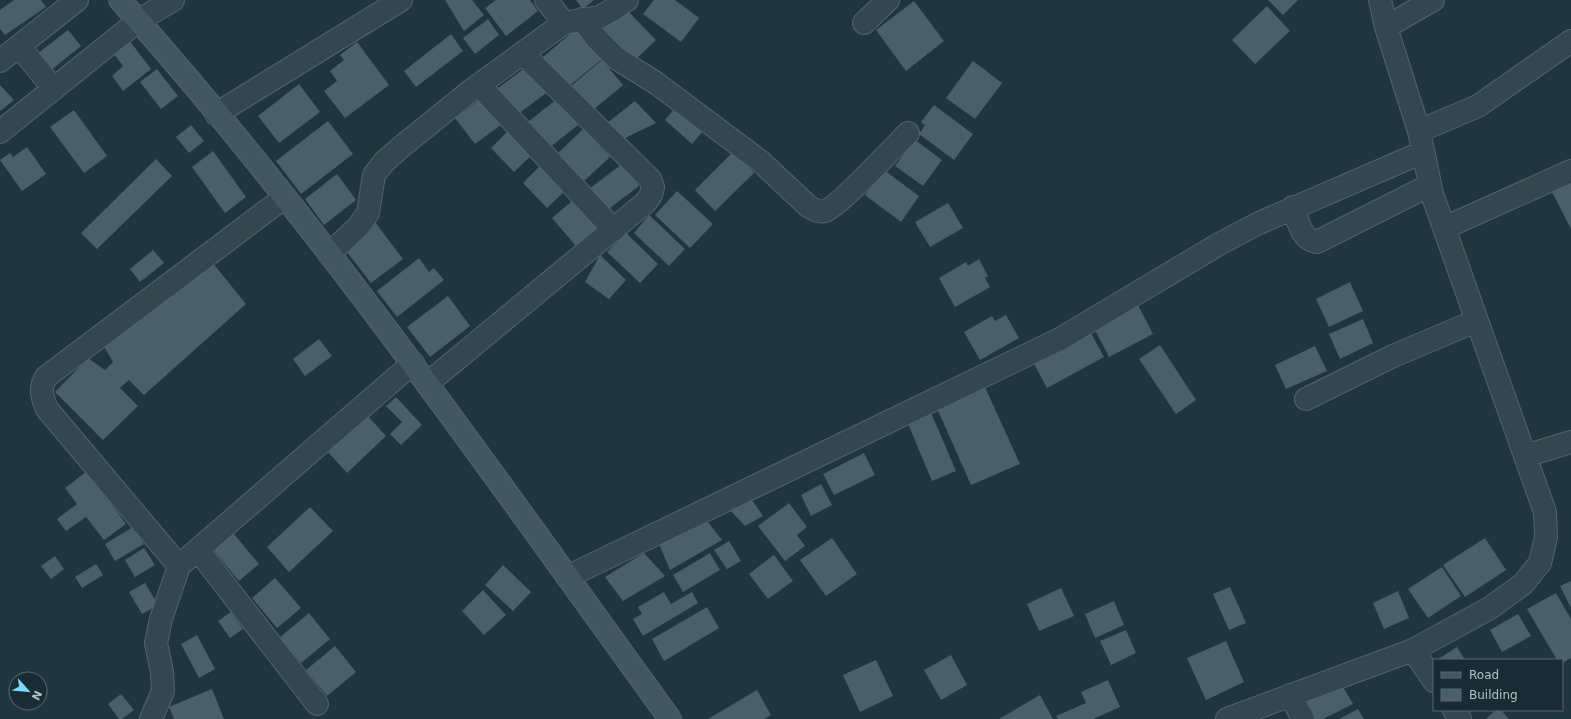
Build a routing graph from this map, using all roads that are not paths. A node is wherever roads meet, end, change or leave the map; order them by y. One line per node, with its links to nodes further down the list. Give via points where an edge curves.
1 (77, 0): 15 (street)
2 (120, 0): 10 (main road)
3 (173, 0): 10 (street)
4 (401, 0): 20 (street)
5 (546, 0): 11 (street)
6 (626, 0): 11 (street, via 599,17)
7 (888, 0): 12 (street)
8 (1380, 0): 13 (street)
9 (1433, 0): 13 (street)
10 (138, 21): 19 (street); 20 (main road)
11 (573, 21): 16 (street); 22 (street, via 597,39 616,58 656,83 760,161 816,211 825,211 843,198)
12 (864, 23)
13 (1386, 27): 23 (street)
14 (1571, 41): 23 (street, via 1478,106)
15 (19, 46): 17 (street); 19 (street)
16 (522, 53): 18 (street); 29 (street, via 650,180 653,187 651,195)
17 (0, 61)
18 (479, 85): 29 (street); 30 (street, via 384,162 374,175 368,213 358,227)
19 (54, 89): 21 (street)
20 (216, 114): 26 (main road)
21 (0, 132)
22 (908, 133)
23 (1421, 141): 25 (street); 27 (street)
24 (1571, 171): 28 (street)
25 (1430, 185): 27 (street, via 1317,242 1310,241 1303,234); 28 (street)
26 (285, 197): 30 (main road); 38 (street, via 46,376 42,385 41,396 47,409)
27 (1293, 207): 39 (street, via 1221,243 1060,339)
28 (1444, 228): 31 (street)
29 (614, 230): 33 (street)
30 (329, 254): 32 (main road)
31 (1476, 321): 34 (street, via 1393,356); 36 (street)
32 (413, 363): 33 (main road); 37 (street)
33 (428, 384): 39 (main road)
34 (1306, 399)
35 (1571, 442): 36 (street)
36 (1525, 456): 40 (street, via 1545,512 1546,537 1540,562 1524,584 1490,608)
37 (198, 550): 38 (street); 43 (street)
38 (179, 566): 44 (street, via 160,620 156,643 163,691)
39 (567, 577): 45 (main road)
40 (1414, 650): 41 (street); 42 (street)
41 (1433, 679)
42 (1290, 695): 46 (street); 47 (street)
43 (317, 704)
44 (151, 719)
45 (670, 719)
46 (1227, 719)
47 (1303, 719)

